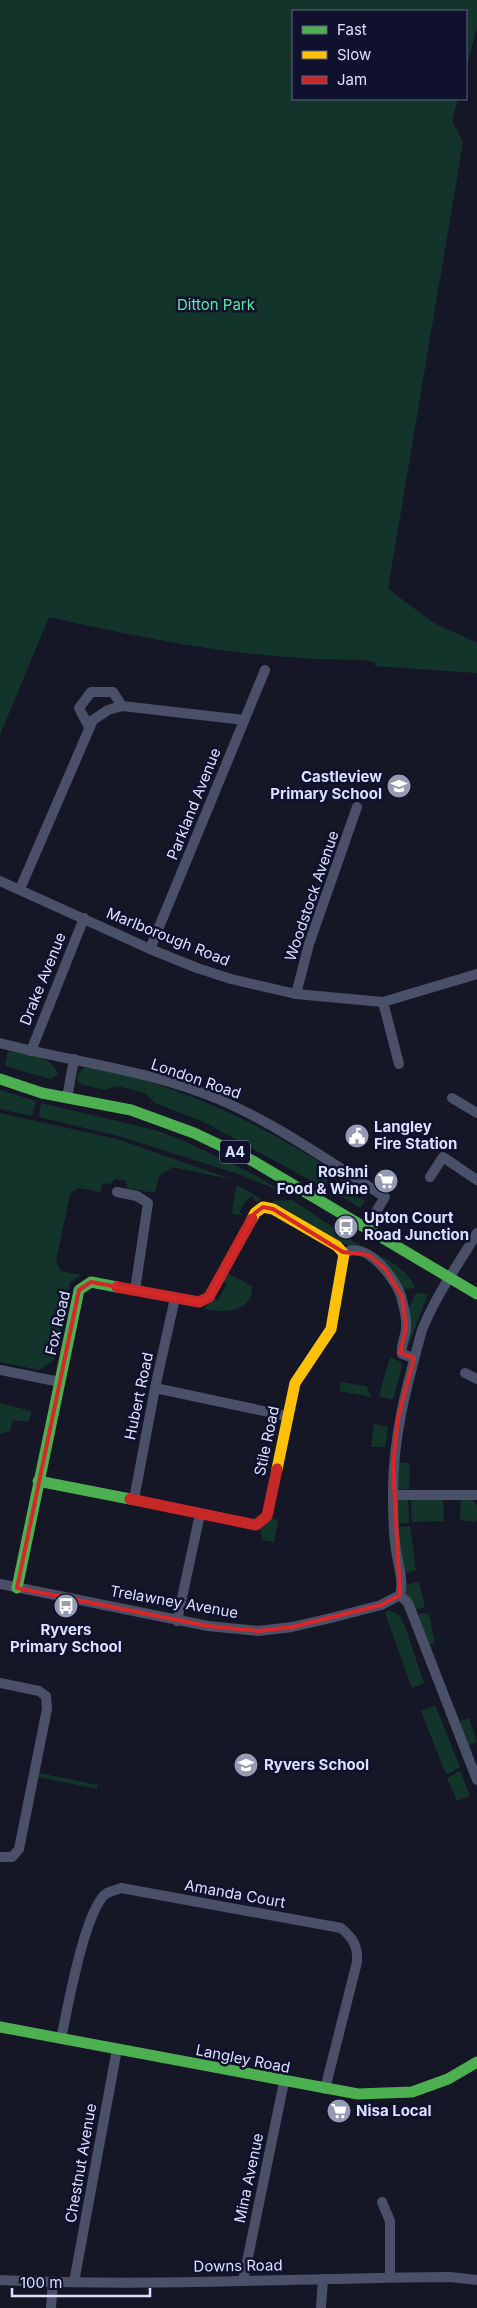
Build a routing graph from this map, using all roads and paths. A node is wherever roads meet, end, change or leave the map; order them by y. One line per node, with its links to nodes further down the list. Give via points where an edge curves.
1 (265, 670): 3 (street, Parkland Avenue)
2 (122, 706): 3 (street); 4 (street, via 108,710 93,720); 4 (street, via 113,692 91,692 79,708)
3 (244, 720): 9 (street, Parkland Avenue)
4 (89, 727): 7 (street)
5 (357, 807): 11 (street, Woodstock Avenue, via 309,944)
6 (0, 881): 7 (street, Marlborough Road)
7 (20, 889): 8 (street, Marlborough Road)
8 (84, 918): 9 (street, Marlborough Road); 14 (street, Drake Avenue)
9 (150, 949): 11 (street, Marlborough Road, via 196,968)
10 (477, 974): 12 (street, Marlborough Road)
11 (296, 994): 12 (street, Marlborough Road)
12 (383, 1002): 16 (street)
13 (0, 1043): 14 (street, London Road)
14 (31, 1051): 15 (street, London Road)
15 (74, 1059): 18 (street); 24 (street, London Road, via 216,1098 268,1122 385,1197)
16 (399, 1064)
17 (0, 1079): 18 (street, A4)
18 (67, 1098): 24 (street, A4, via 131,1110 194,1133 253,1161)
19 (452, 1098): 20 (street)
20 (477, 1113)
21 (430, 1177): 22 (street, via 443,1157)
22 (477, 1180)
23 (117, 1192): 28 (street, via 138,1196 148,1203)
24 (366, 1228): 27 (street, A4)
25 (477, 1233): 27 (street)
26 (344, 1254): 30 (street, Fox Road, via 337,1246 274,1209 263,1207 255,1213 209,1297 199,1302); 31 (street, via 355,1251 369,1254 385,1269 402,1297 406,1327 402,1354); 37 (street, Stile Road, via 331,1329 295,1383)
27 (448, 1278): 29 (street, A4); 31 (street, via 428,1316)
28 (135, 1290): 30 (street, Fox Road); 35 (street, Fox Road, via 91,1282 79,1290)
29 (477, 1294)
30 (175, 1298): 36 (street, Hubert Road)
31 (414, 1358): 39 (street, via 398,1418)
32 (0, 1370): 35 (street)
33 (465, 1373): 34 (street)
34 (477, 1379)
35 (60, 1382): 38 (street, Fox Road)
36 (154, 1388): 37 (street); 41 (street, Hubert Road)
37 (287, 1416): 42 (street, Stile Road, via 267,1516 256,1525)
38 (38, 1480): 41 (street, Stile Road); 44 (street, Fox Road)
39 (393, 1495): 40 (street); 45 (street, via 396,1549 403,1586)
40 (477, 1495)
41 (134, 1500): 42 (street, Stile Road)
42 (200, 1514): 46 (street)
43 (0, 1584): 44 (street, Trelawney Avenue)
44 (17, 1588): 46 (street, Trelawney Avenue)
45 (400, 1595): 46 (street, Trelawney Avenue, via 381,1605 284,1628 258,1630); 48 (street, via 408,1603)
46 (177, 1621)
47 (0, 1683): 49 (street, via 39,1691 46,1696 47,1708 19,1849 12,1857)
48 (477, 1780)
49 (0, 1857)
50 (0, 2027): 51 (street, Langley Road)
51 (61, 2039): 52 (street, Langley Road); 55 (street, Amanda Court, via 82,1945 96,1906 106,1893 121,1888 332,1926 341,1928 353,1938 358,1956)
52 (117, 2050): 54 (street, Langley Road); 63 (street, Chestnut Avenue)
53 (477, 2062): 55 (street, Langley Road, via 448,2080 412,2092 358,2094)
54 (284, 2082): 55 (street, Langley Road); 61 (street, Mina Avenue)
55 (325, 2089)
56 (382, 2202): 57 (street, via 390,2221)
57 (390, 2278): 58 (street, Downs Road); 60 (street, Downs Road)
58 (323, 2279): 61 (street, Downs Road); 65 (street)
59 (0, 2280): 62 (street, Downs Road)
60 (477, 2280)
61 (243, 2281): 63 (street, Downs Road)
62 (53, 2282): 63 (street, Downs Road); 64 (street)
63 (74, 2282)
64 (51, 2308)
65 (321, 2308)

